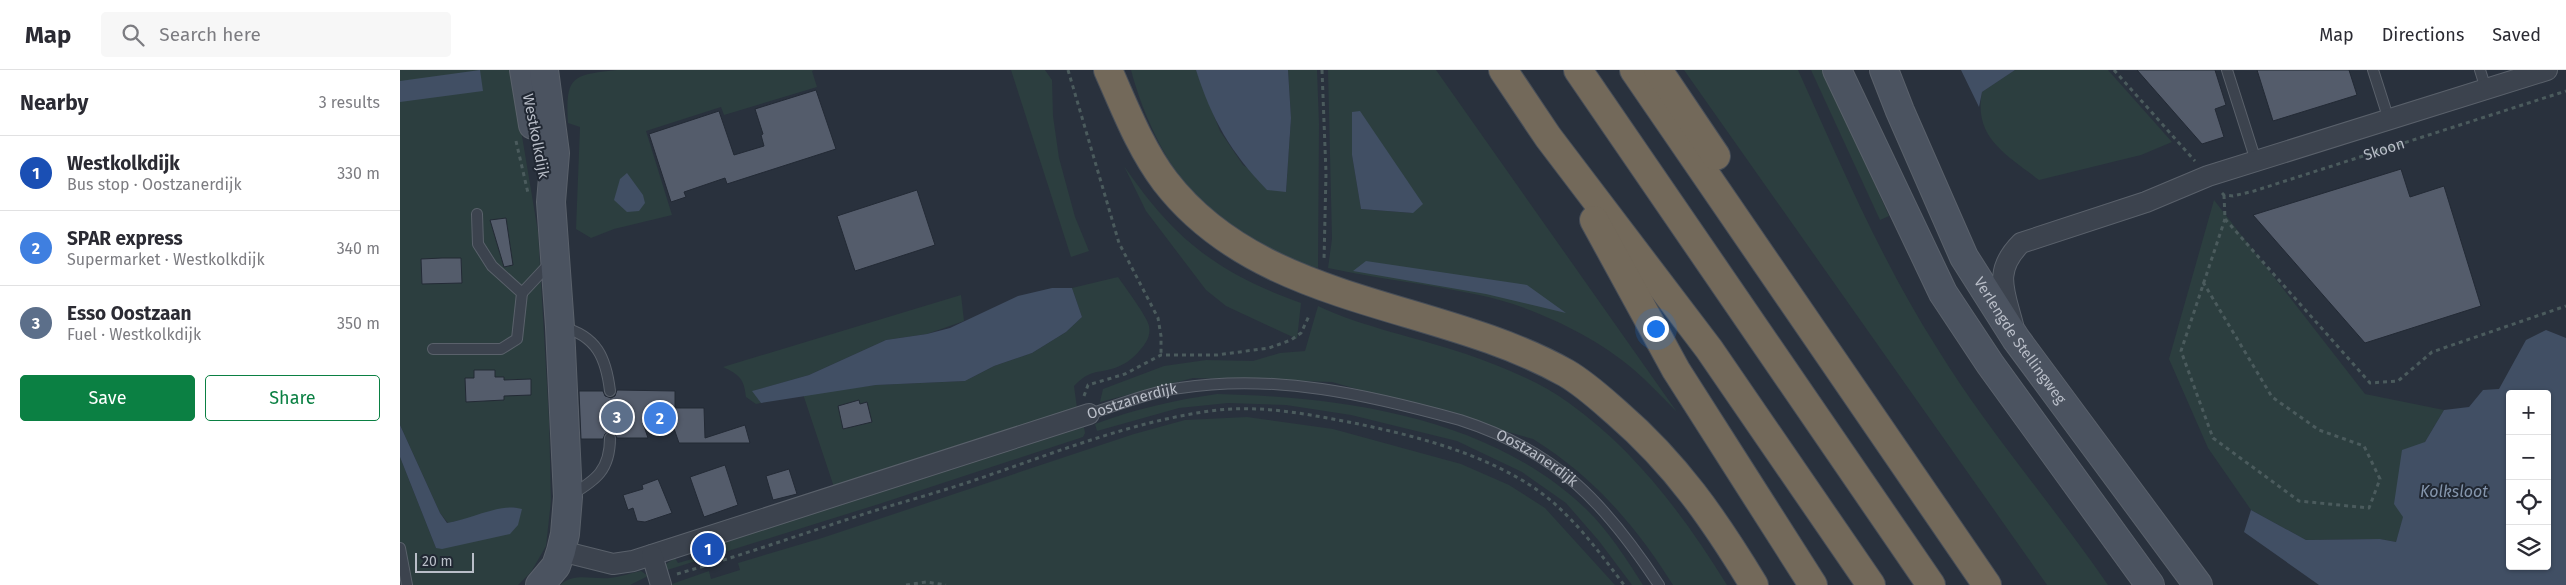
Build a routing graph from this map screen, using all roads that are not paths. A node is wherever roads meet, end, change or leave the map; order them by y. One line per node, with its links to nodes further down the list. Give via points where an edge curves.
1 (524, 70): 20 (main road, Westkolkdijk, via 537,156)
2 (544, 70): 20 (main road, Westkolkdijk, via 555,153)
3 (1108, 70): 17 (highway)
4 (1120, 70): 17 (highway)
5 (1502, 70): 18 (highway)
6 (1578, 70): 42 (highway)
7 (1634, 70): 24 (highway)
8 (1658, 70): 24 (highway, via 1740,193)
9 (1837, 70): 44 (main road, via 1943,293 1990,364)
10 (1884, 70): 26 (main road, Verlengde Stellingweg, via 1964,257)
11 (2227, 70): 19 (lane)
12 (2373, 70): 16 (lane)
13 (2480, 70): 15 (lane)
14 (2547, 70): 15 (street, Skoon)
15 (2486, 89): 16 (street, Skoon)
16 (2389, 120): 19 (street, Skoon)
17 (1131, 121): 39 (highway, via 1165,181 1196,216 1223,238 1306,280 1470,332 1531,355 1568,374 1597,395 1650,441 1673,467)
18 (1548, 137): 40 (highway, via 1676,370); 41 (highway, via 1710,350)
19 (2256, 161): 26 (street, Skoon, via 2022,243 2009,255 2004,266 2003,284)
20 (552, 210): 22 (main road, Westkolkdijk)
21 (477, 214): 23 (lane, via 478,244 492,266)
22 (556, 256): 23 (lane); 25 (main road, Westkolkdijk)
23 (522, 293): 27 (lane, via 517,339 501,349)
24 (1802, 315): 43 (highway)
25 (560, 327): 28 (lane, via 575,330 588,338 600,352); 31 (main road, Westkolkdijk)
26 (2016, 339): 45 (main road, Verlengde Stellingweg)
27 (433, 349)
28 (610, 390)
29 (1089, 414): 34 (street, Oostzanerdijk); 38 (lane, Oostzanerdijk, via 1178,388 1250,383 1313,387 1481,426 1522,446 1570,478 1616,522)
30 (610, 438): 31 (lane, via 610,455 602,472)
31 (568, 497): 33 (main road, Westkolkdijk, via 566,534)
32 (400, 548): 36 (lane)
33 (561, 551): 34 (street, Oostzanerdijk, via 613,564); 37 (main road, Westkolkdijk, via 556,566)
34 (652, 555): 35 (street)
35 (660, 582)
36 (407, 585)
37 (540, 585)
38 (1659, 585)
39 (1754, 585)
40 (1813, 585)
41 (1871, 585)
42 (1931, 585)
43 (1987, 585)
44 (2150, 585)
45 (2198, 585)

